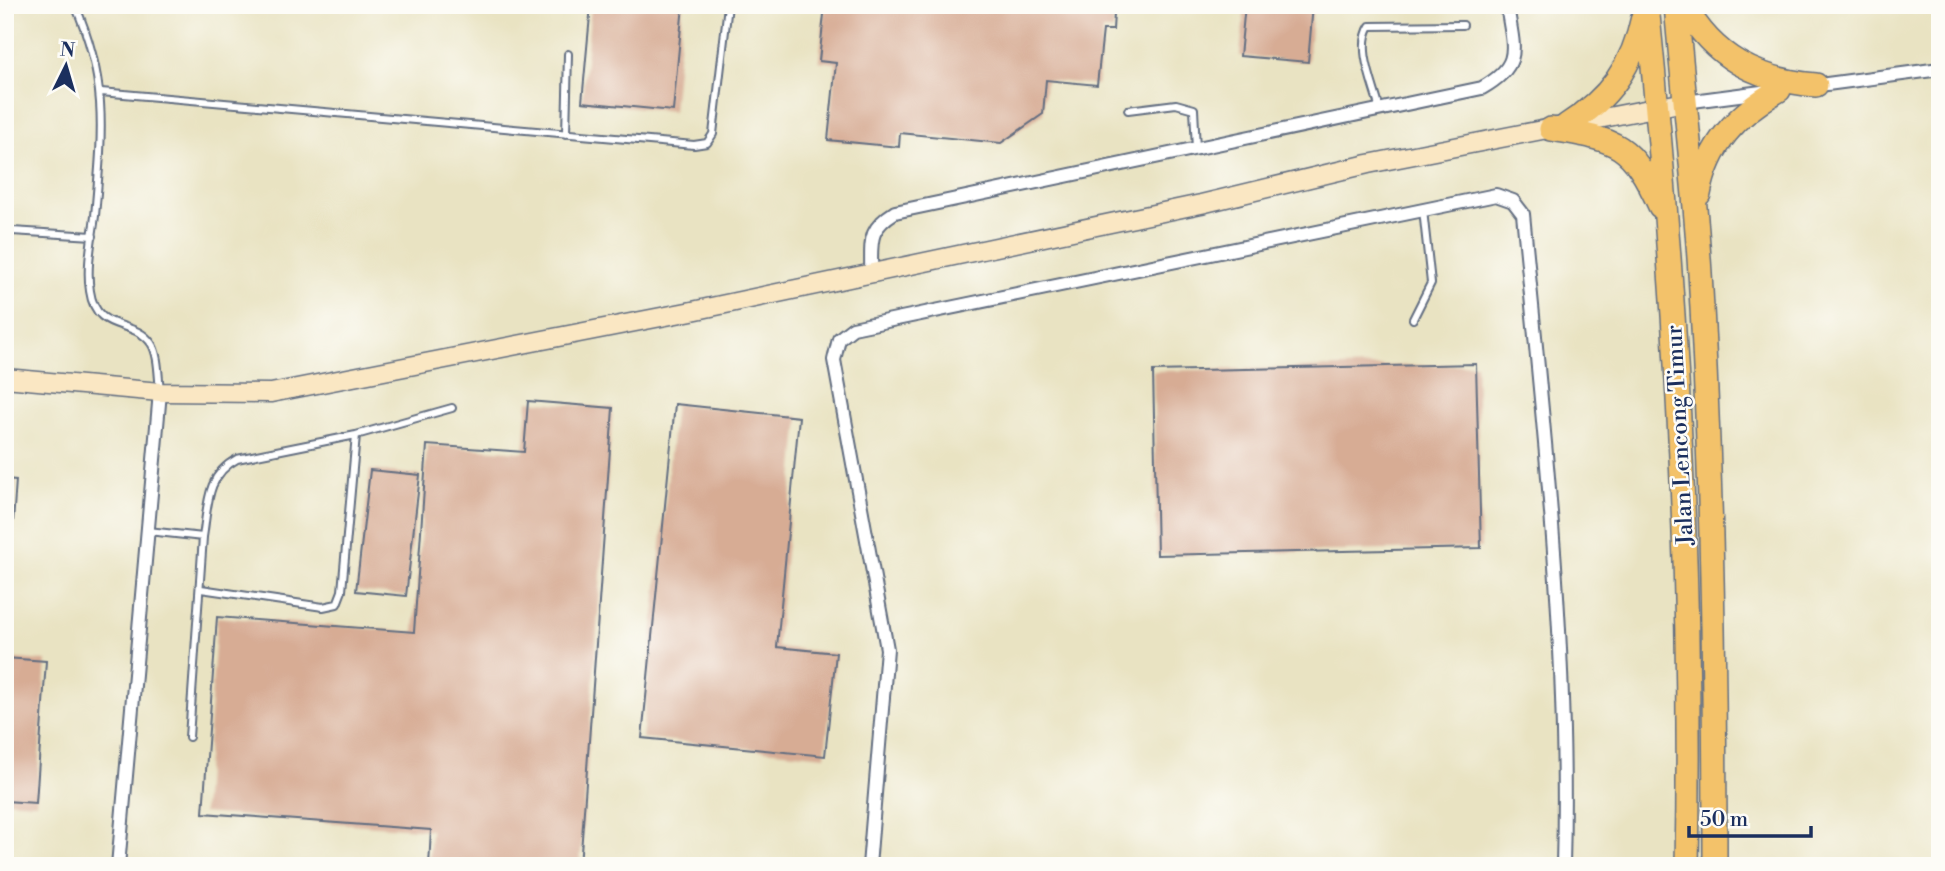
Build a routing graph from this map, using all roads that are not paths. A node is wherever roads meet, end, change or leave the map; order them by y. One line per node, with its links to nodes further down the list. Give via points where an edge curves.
1 (75, 5): 12 (lane, via 93,50)
2 (728, 5): 18 (lane, via 713,134 707,143)
3 (1507, 5): 16 (street, via 1514,55 1504,76 1482,88)
4 (1646, 5): 14 (highway, Jalan Lencong Timur); 17 (highway, via 1634,51 1622,74 1588,111)
5 (1676, 5): 13 (highway, Jalan Lencong Timur)
6 (1684, 5): 10 (highway, via 1694,24 1735,63 1778,80)
7 (1463, 25): 16 (lane, via 1370,26 1363,36 1364,48)
8 (568, 54): 18 (lane)
9 (1940, 69): 10 (street)
10 (1816, 85): 11 (street)
11 (1779, 90): 13 (street); 21 (highway, via 1736,121 1719,141 1707,164)
12 (101, 92): 18 (lane); 24 (lane, via 102,139)
13 (1685, 102): 14 (street); 21 (highway, Jalan Lencong Timur)
14 (1657, 106): 17 (street); 22 (highway, Jalan Lencong Timur)
15 (1128, 110): 19 (lane, via 1177,104 1194,109)
16 (1380, 110): 19 (street)
17 (1559, 127): 22 (highway, via 1620,146 1633,156); 25 (street, via 1368,164)
18 (566, 134)
19 (1196, 149): 25 (street, via 895,212 880,221 872,234)
20 (1423, 210): 26 (lane, via 1431,284); 36 (street, via 853,328 839,339 834,360 887,649); 37 (street, via 1496,195 1513,201 1523,214 1551,501 1565,787)
21 (1695, 216): 39 (highway, Jalan Lencong Timur, via 1713,573)
22 (1667, 222): 38 (highway, Jalan Lencong Timur, via 1685,513)
23 (5, 233): 24 (lane)
24 (93, 236): 28 (lane, via 92,302 108,321 150,341)
25 (871, 274): 28 (street, via 271,393)
26 (1413, 319)
27 (5, 377): 28 (street)
28 (160, 392): 31 (street)
29 (452, 408): 30 (lane)
30 (356, 435): 32 (lane, via 225,466 211,482); 33 (lane, via 342,591 337,604 323,607)
31 (148, 531): 32 (lane); 35 (street)
32 (203, 537): 33 (lane)
33 (201, 589): 34 (lane)
34 (188, 737)
35 (118, 866)
36 (869, 866)
37 (1563, 866)
38 (1687, 866)
39 (1715, 866)

